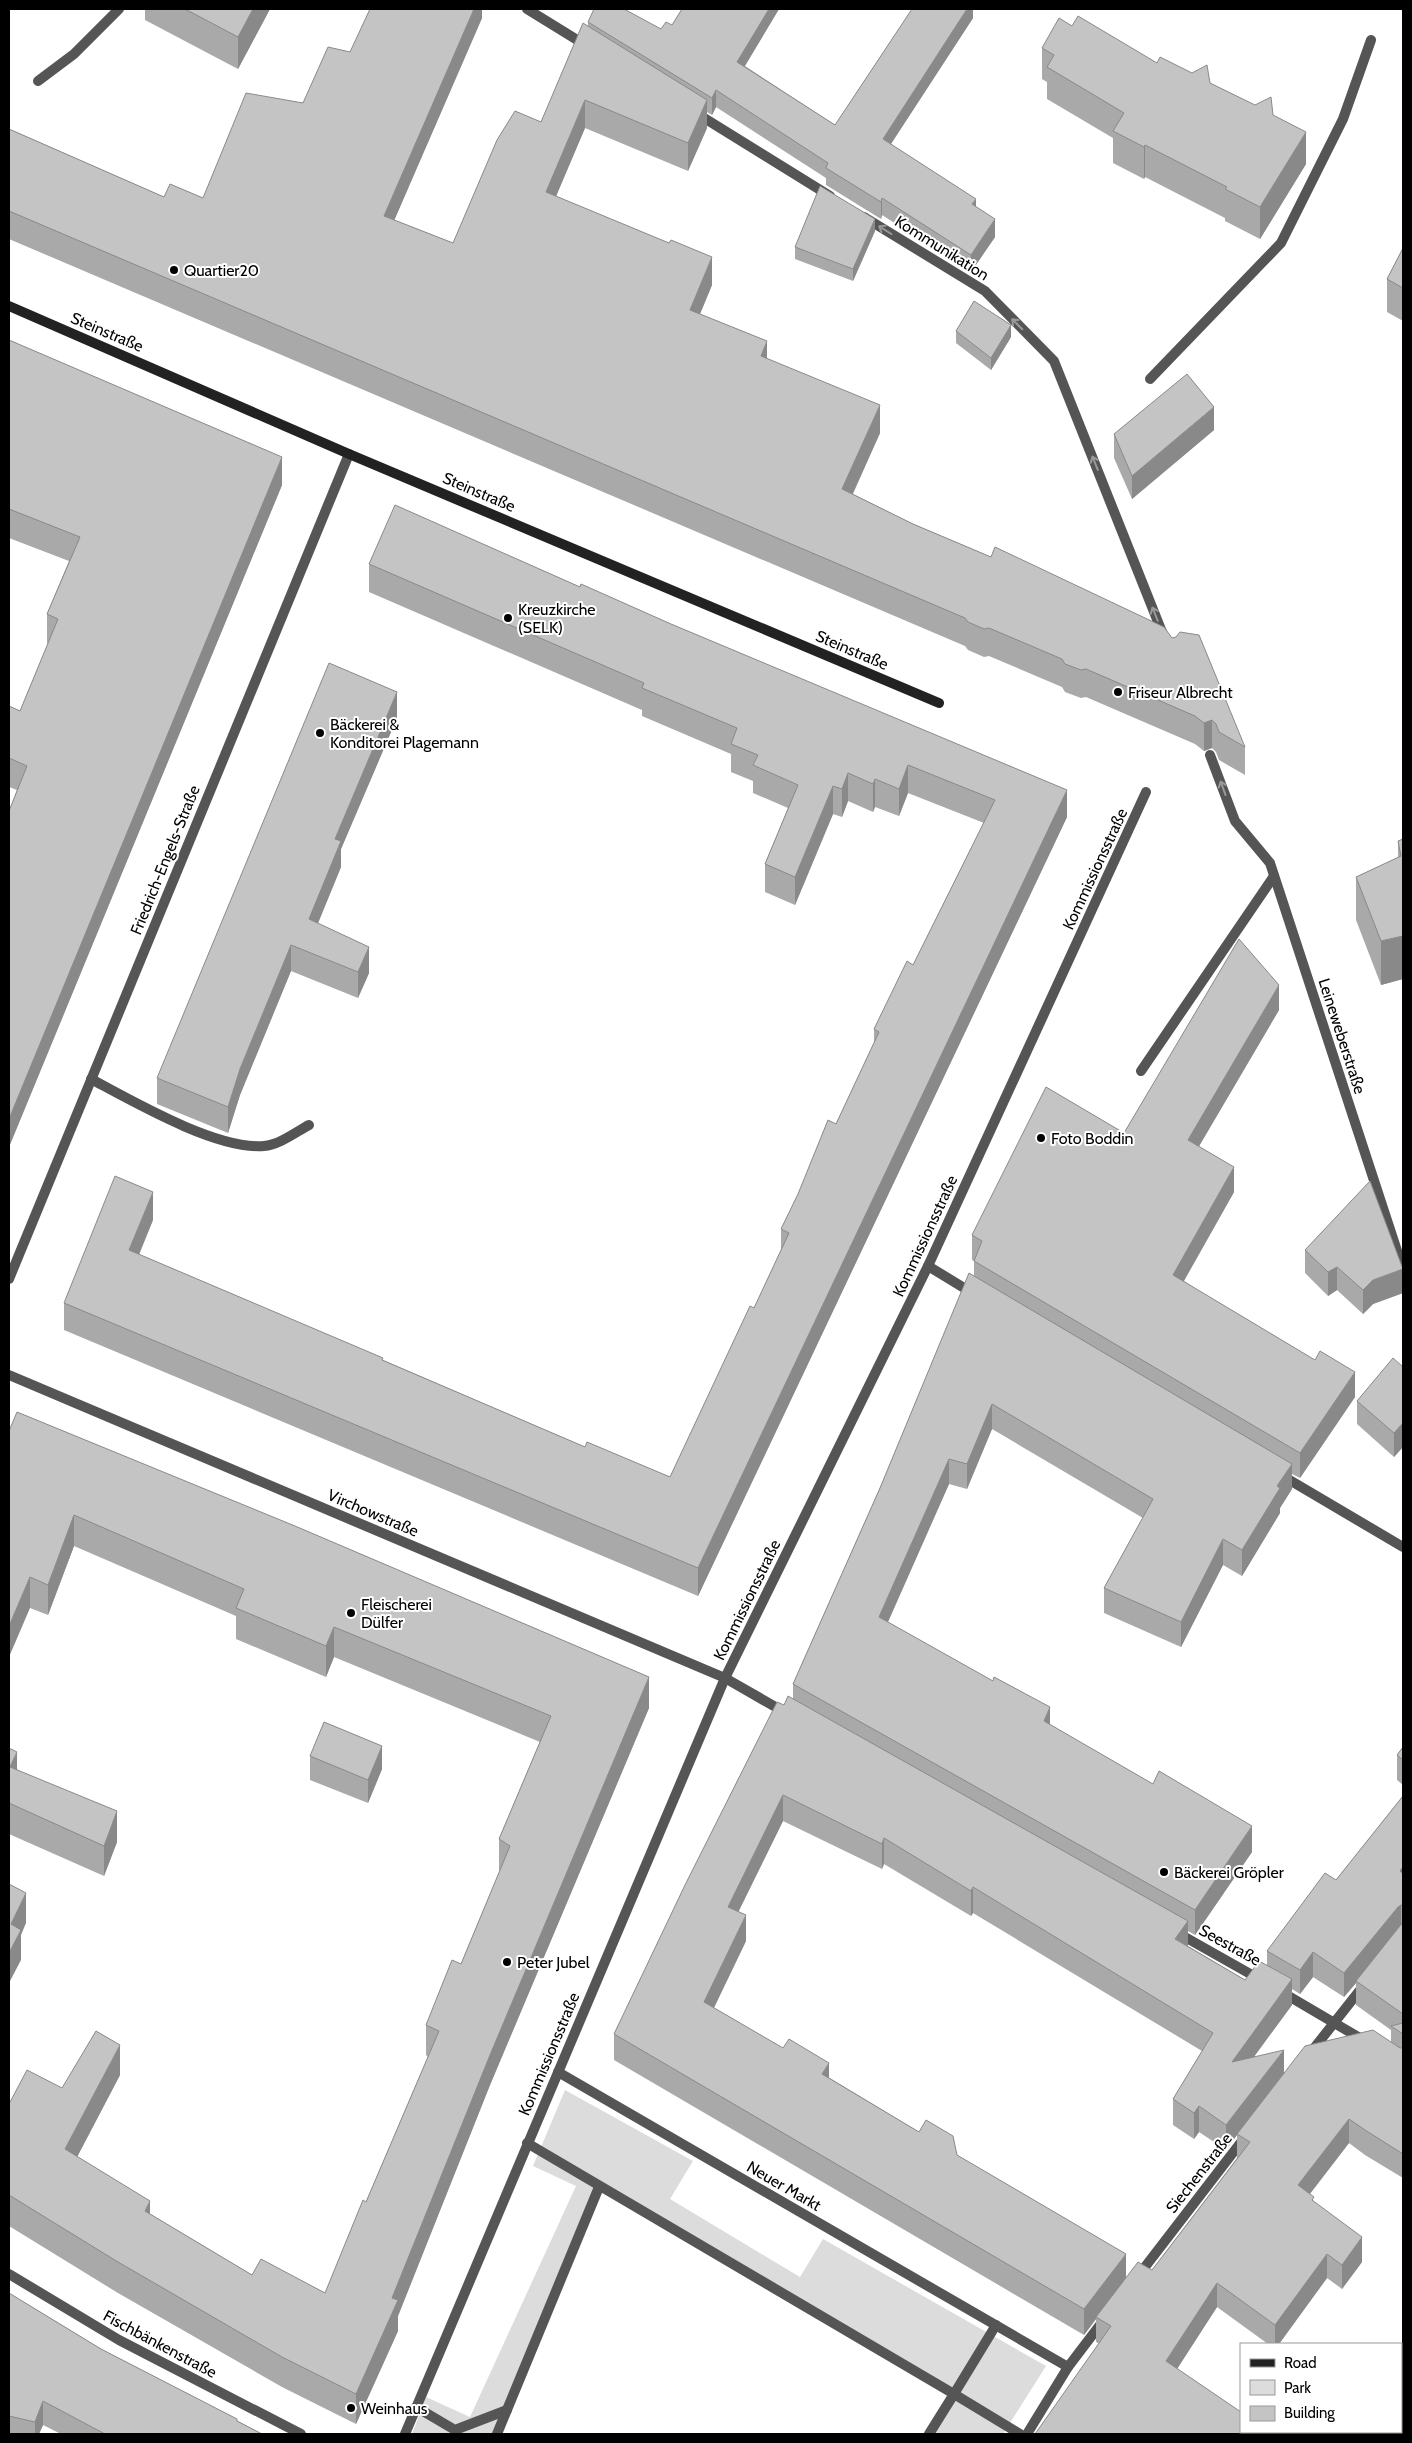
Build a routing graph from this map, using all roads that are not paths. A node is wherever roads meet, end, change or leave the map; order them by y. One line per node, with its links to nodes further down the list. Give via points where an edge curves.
1 (119, 9): 5 (street, via 74,54)
2 (526, 9): 4 (street)
3 (1371, 40): 10 (street, via 1343,119 1281,243)
4 (594, 50)
5 (38, 81)
6 (687, 108): 7 (street)
7 (838, 201)
8 (855, 211): 12 (street, Kommunikation, one-way to 8, via 1054,361 985,292)
9 (9, 306): 11 (main road, Steinstraße)
10 (1150, 380)
11 (349, 454): 13 (main road, Steinstraße); 18 (street, Friedrich-Engels-Straße)
12 (1169, 650)
13 (939, 702)
14 (1210, 755): 16 (street, Leineweberstraße, one-way to 14, via 1270,863 1235,821)
15 (1146, 792): 20 (street, Kommissionsstraße)
16 (1274, 876): 17 (street); 21 (street, Leineweberstraße)
17 (1141, 1071)
18 (91, 1080): 19 (street, via 146,1108 235,1145 266,1146); 22 (street, Friedrich-Engels-Straße)
19 (309, 1125)
20 (928, 1266): 23 (street); 27 (street, Kommissionsstraße)
21 (1403, 1269)
22 (9, 1278)
23 (987, 1302)
24 (9, 1375): 27 (street, Virchowstraße)
25 (1267, 1467): 26 (street)
26 (1403, 1547)
27 (725, 1678): 28 (street); 34 (street, Kommissionsstraße)
28 (795, 1718)
29 (1169, 1928): 31 (street, Seestraße)
30 (1372, 1975): 31 (street)
31 (1334, 2021): 32 (street, Seestraße); 33 (street)
32 (1373, 2046)
33 (1304, 2061)
34 (558, 2072): 36 (street, Kommissionsstraße); 41 (street, Neuer Markt)
35 (1250, 2131): 39 (street, Siechenstraße)
36 (527, 2144): 37 (street); 44 (street, Kommissionsstraße)
37 (599, 2187): 43 (street); 45 (street)
38 (9, 2274): 46 (street, Fischbänkenstraße, via 119,2340)
39 (1129, 2288)
40 (1111, 2312): 42 (street)
41 (996, 2325): 42 (street, Neuer Markt); 43 (street)
42 (1068, 2367): 51 (street)
43 (954, 2394): 49 (street); 50 (street)
44 (416, 2407): 45 (street, via 455,2430); 47 (street, Kommissionsstraße)
45 (507, 2410): 48 (street)
46 (301, 2434)
47 (405, 2434)
48 (497, 2434)
49 (929, 2434)
50 (1020, 2434)
51 (1027, 2434)

